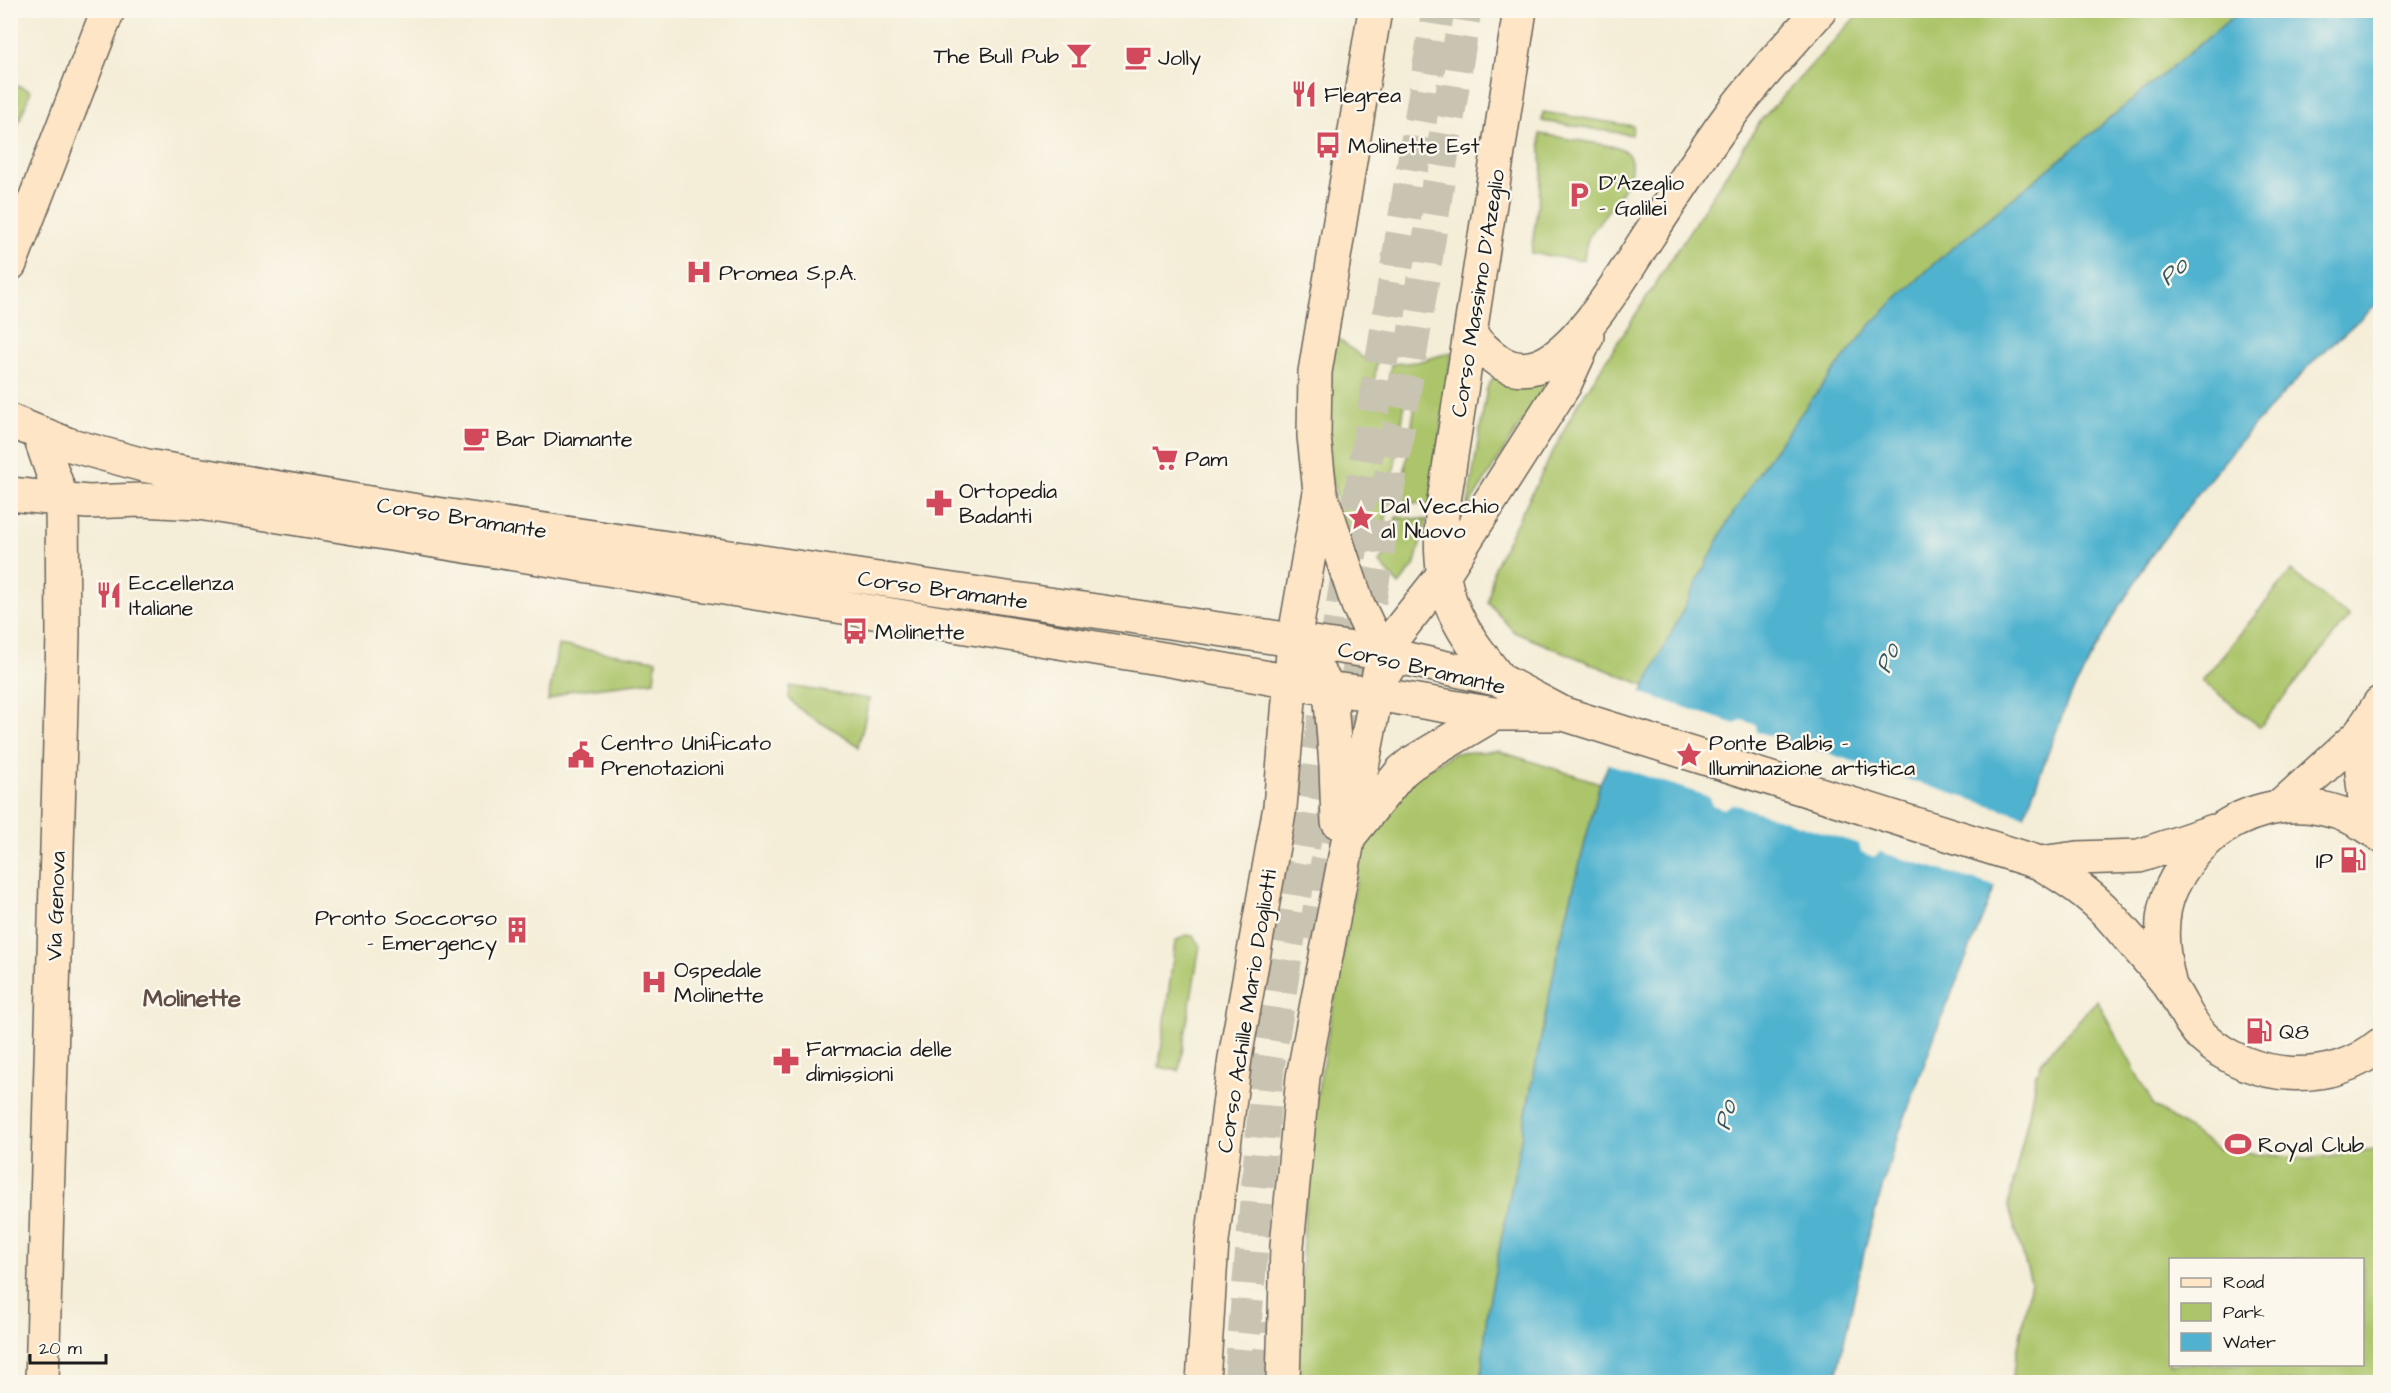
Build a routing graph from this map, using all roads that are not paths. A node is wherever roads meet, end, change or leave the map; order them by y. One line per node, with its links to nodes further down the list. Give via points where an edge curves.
1 (108, 10): 5 (main road)
2 (1375, 10): 9 (main road, via 1315,372 1314,435)
3 (1520, 10): 7 (main road, Corso Massimo D'Azeglio)
4 (1820, 10): 6 (main road, via 1732,112)
5 (10, 264)
6 (1603, 303): 7 (main road, via 1560,354 1537,367 1510,369 1501,365); 12 (main road, via 1565,384)
7 (1470, 336): 12 (main road, Corso Massimo D'Azeglio, via 1442,513)
8 (25, 428): 11 (main road, Via Genova); 13 (main road, Corso Bramante, via 147,466 448,516)
9 (1320, 492): 13 (main road); 14 (main road, via 1358,605)
10 (10, 494): 11 (main road, Corso Bramante)
11 (62, 500): 16 (main road, Corso Bramante, via 199,503 1164,659); 31 (main road, Via Genova, via 63,635)
12 (1443, 575): 14 (main road); 15 (main road, Corso Massimo D'Azeglio, via 1455,616)
13 (1294, 641): 14 (main road, Corso Bramante); 16 (main road, Corso Achille Mario Dogliotti); 17 (main road)
14 (1381, 653): 15 (main road, Corso Bramante); 18 (main road)
15 (1500, 680): 21 (main road, Corso Bramante)
16 (1291, 683): 17 (main road, Corso Bramante); 32 (main road, Corso Achille Mario Dogliotti, via 1280,807 1235,1058 1212,1242)
17 (1330, 689): 18 (main road, Corso Bramante); 28 (main road)
18 (1391, 697): 20 (main road, Corso Bramante); 26 (main road)
19 (2380, 703): 22 (main road)
20 (1494, 714): 21 (main road, Corso Bramante); 26 (main road, via 1402,771)
21 (1574, 718): 27 (main road)
22 (2360, 734): 23 (main road); 25 (main road, via 2362,774)
23 (2281, 806): 24 (main road, via 2250,813); 25 (main road, via 2325,808)
24 (2222, 828): 27 (main road, via 2139,856); 29 (main road, via 2192,856 2171,888 2162,932)
25 (2374, 830)
26 (1349, 837): 28 (main road)
27 (2039, 862): 29 (main road, via 2086,894)
28 (1342, 875): 33 (main road, via 1304,1077 1287,1246)
29 (2170, 986): 30 (main road, via 2188,1020 2202,1036 2233,1059 2253,1067 2311,1074 2353,1062)
30 (2380, 1045)
31 (42, 1383)
32 (1203, 1383)
33 (1283, 1383)

